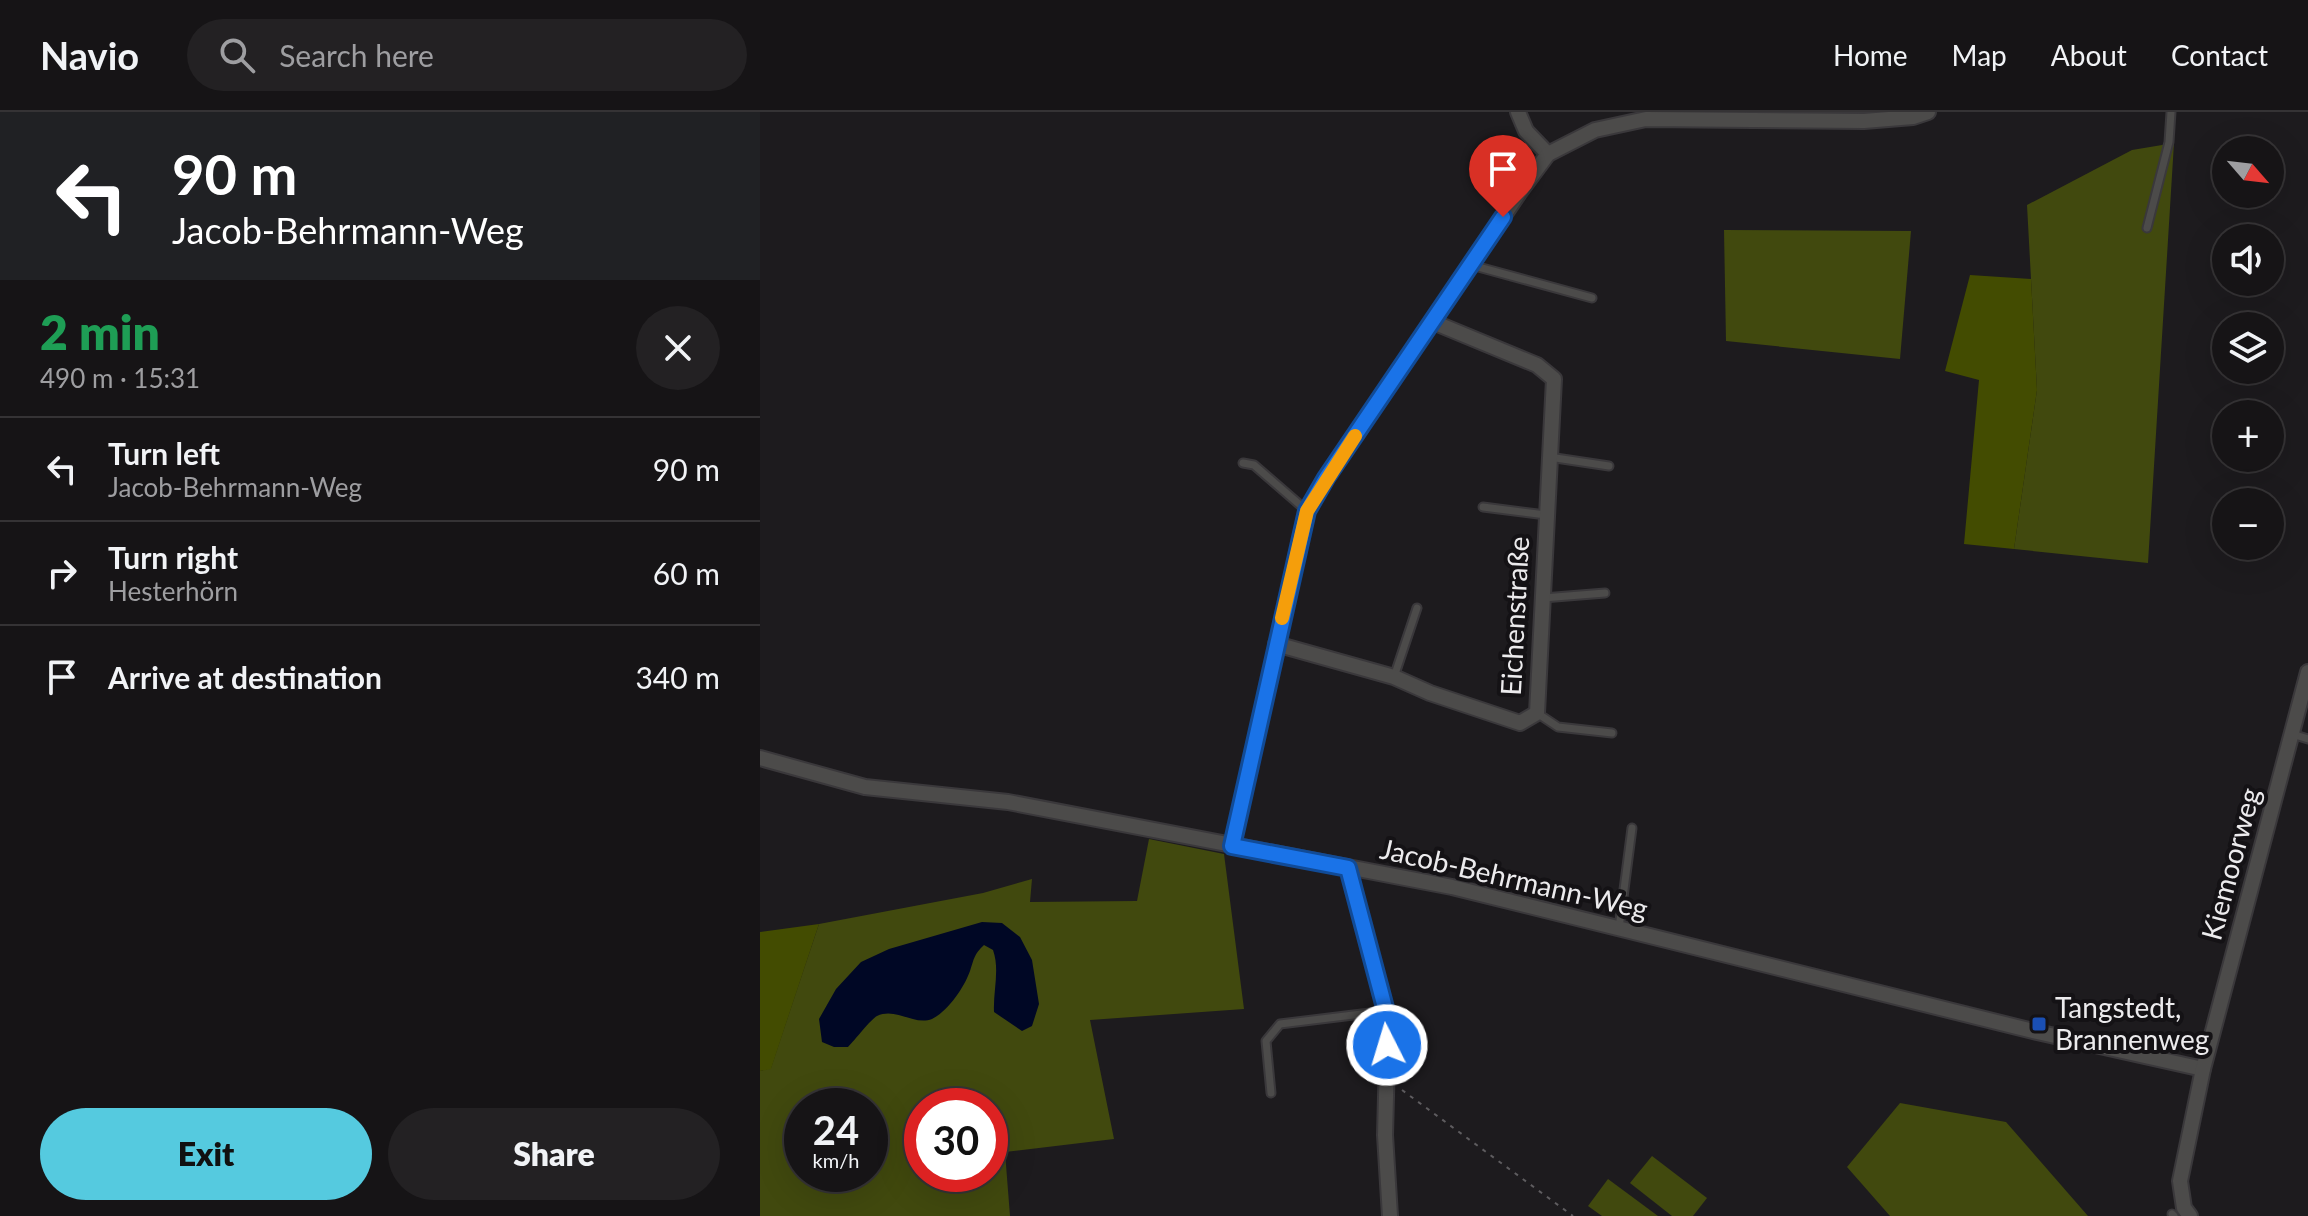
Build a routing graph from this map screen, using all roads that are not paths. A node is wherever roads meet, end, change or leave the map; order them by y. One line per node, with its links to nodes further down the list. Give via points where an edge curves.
1 (1518, 112): 4 (street, via 1526,131)
2 (1928, 112): 4 (street, via 1864,121 1646,119 1595,130)
3 (2171, 112): 5 (lane, via 2169,142)
4 (1548, 154): 6 (street)
5 (2147, 228)
6 (1471, 265): 7 (lane); 8 (street)
7 (1592, 298)
8 (1433, 322): 9 (street, Eichenstraße, via 1537,365 1554,379); 13 (street)
9 (1549, 457): 11 (lane); 14 (street, Eichenstraße)
10 (1243, 463): 13 (lane, via 1254,465)
11 (1609, 466)
12 (1483, 507): 14 (lane)
13 (1307, 511): 18 (street)
14 (1546, 515): 16 (street, Eichenstraße)
15 (1605, 593): 16 (lane)
16 (1543, 598): 21 (street, Eichenstraße)
17 (1417, 608): 20 (lane)
18 (1276, 644): 20 (street, Eichenstraße); 27 (street)
19 (2308, 672): 23 (street, Kiemoorweg)
20 (1394, 677): 21 (street, Eichenstraße, via 1520,723)
21 (1537, 713): 22 (lane, via 1558,727)
22 (1612, 733)
23 (2292, 734): 24 (lane); 31 (street, Kiemoorweg)
24 (2308, 739)
25 (760, 758): 27 (street, Jacob-Behrmann-Weg, via 865,787 1008,802)
26 (1632, 828): 29 (lane)
27 (1232, 846): 28 (street, Jacob-Behrmann-Weg)
28 (1348, 868): 29 (street, Jacob-Behrmann-Weg); 30 (street)
29 (1619, 928): 31 (street, Jacob-Behrmann-Weg)
30 (1386, 1011): 32 (lane, via 1280,1024 1266,1041); 33 (street)
31 (2203, 1069): 34 (street, Kiemoorweg, via 2180,1181)
32 (1271, 1093)
33 (1390, 1216)
34 (2190, 1216)

